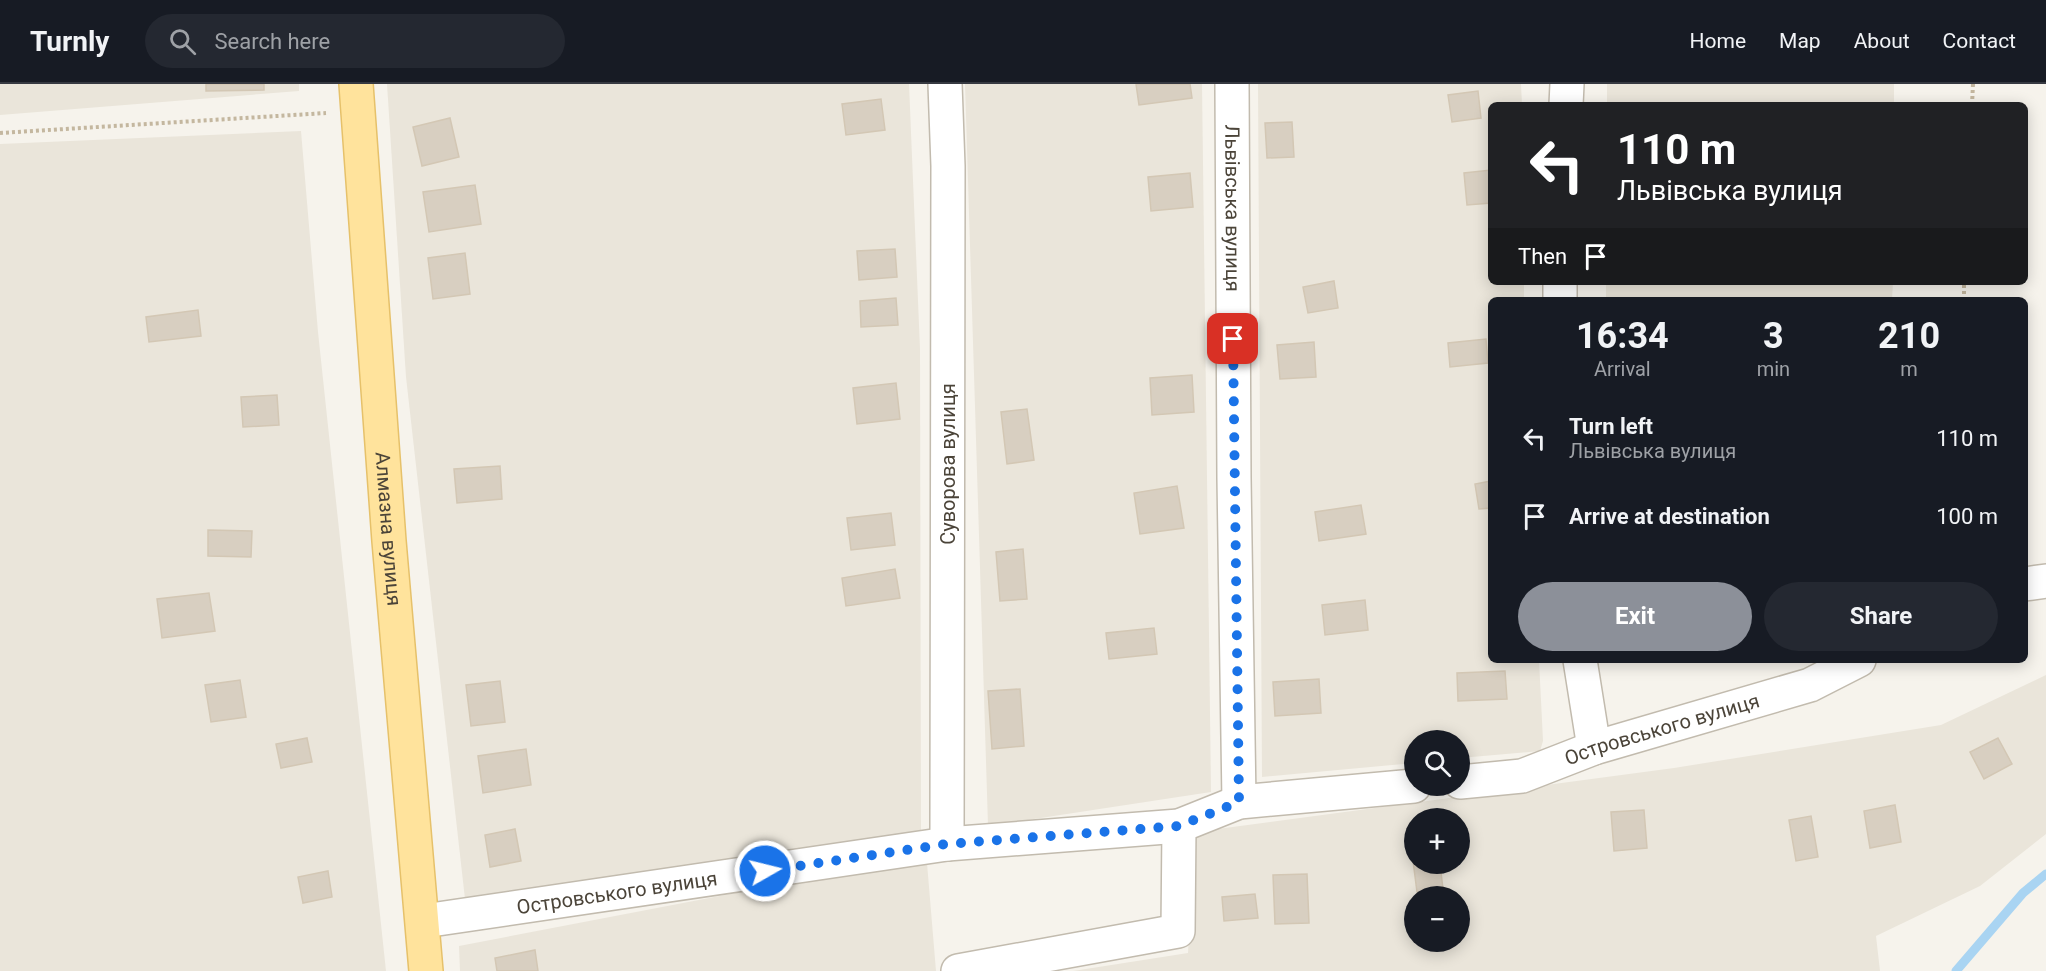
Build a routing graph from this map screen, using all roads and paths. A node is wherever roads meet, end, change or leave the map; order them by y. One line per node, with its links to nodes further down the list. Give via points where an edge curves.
1 (945, 84): 18 (street, Суворова вулиця)
2 (1232, 84): 16 (street, Львівська вулиця)
3 (1567, 84): 6 (street)
4 (1973, 84): 7 (path)
5 (358, 98): 8 (path, via 290,114); 19 (main road, Алмазна вулиця, via 389,540)
6 (1566, 102)
7 (1972, 102)
8 (0, 133)
9 (2046, 581): 10 (street)
10 (2028, 584)
11 (1580, 663): 13 (street)
12 (1853, 663): 13 (street, Островського вулиця, via 1810,685)
13 (1594, 748): 14 (street, Островського вулиця, via 1522,776)
14 (1470, 781)
15 (1404, 787): 16 (street, Островського вулиця)
16 (1239, 802): 17 (street, Островського вулиця)
17 (1179, 826): 18 (street, Островського вулиця); 21 (street, via 1178,931)
18 (947, 844): 19 (street, Островського вулиця)
19 (424, 921): 20 (main road, Алмазна вулиця)
20 (426, 971)
21 (958, 971)

